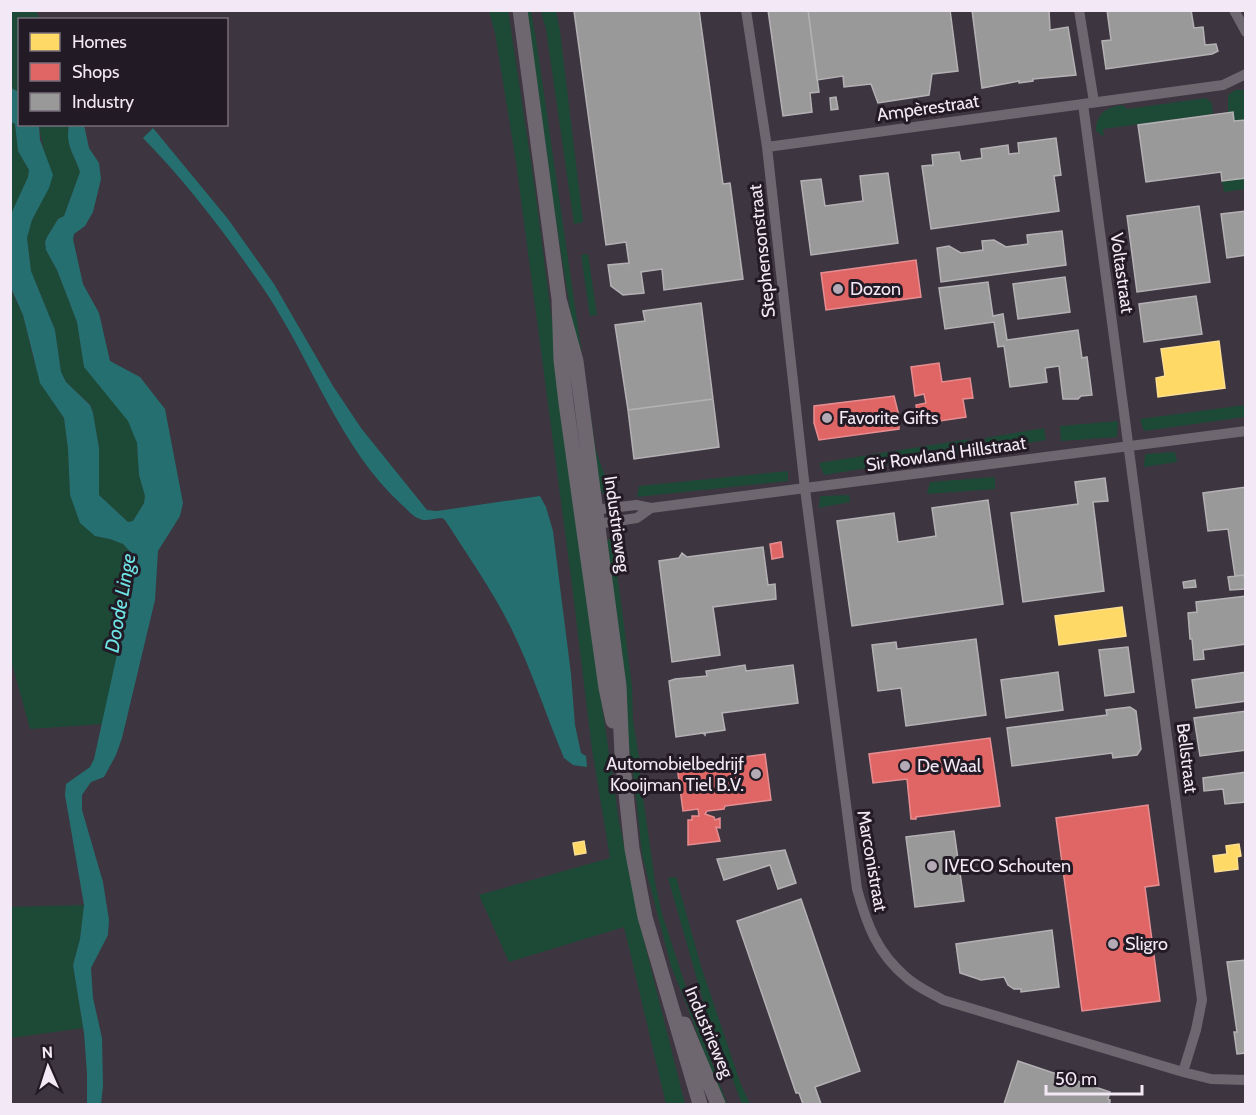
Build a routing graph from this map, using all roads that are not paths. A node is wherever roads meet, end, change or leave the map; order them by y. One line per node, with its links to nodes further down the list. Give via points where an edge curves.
1 (520, 10): 12 (main road, Industrieweg, via 560,299 576,361)
2 (746, 10): 8 (street, Stephensonstraat)
3 (1079, 10): 7 (street)
4 (1234, 10): 5 (street)
5 (1245, 32)
6 (1245, 74): 7 (street, Ampèrestraat, via 1223,85)
7 (1088, 103): 8 (street, Ampèrestraat); 10 (street, Voltastraat)
8 (767, 147): 11 (street, Stephensonstraat)
9 (1245, 431): 10 (street, Sir Rowland Hillstraat)
10 (1129, 446): 11 (street, Sir Rowland Hillstraat); 14 (street, Bellstraat, via 1202,1000)
11 (805, 489): 12 (street, Sir Rowland Hillstraat, via 651,508 637,518); 14 (street, Marconistraat, via 857,889 866,922 882,952 907,978 943,1000)
12 (592, 517): 13 (main road, Industrieweg, via 606,688 621,756 645,916)
13 (663, 974): 16 (main road, Industrieweg); 17 (main road, Industrieweg)
14 (1183, 1072): 15 (street, Marconistraat)
15 (1245, 1080)
16 (700, 1104)
17 (718, 1104)

